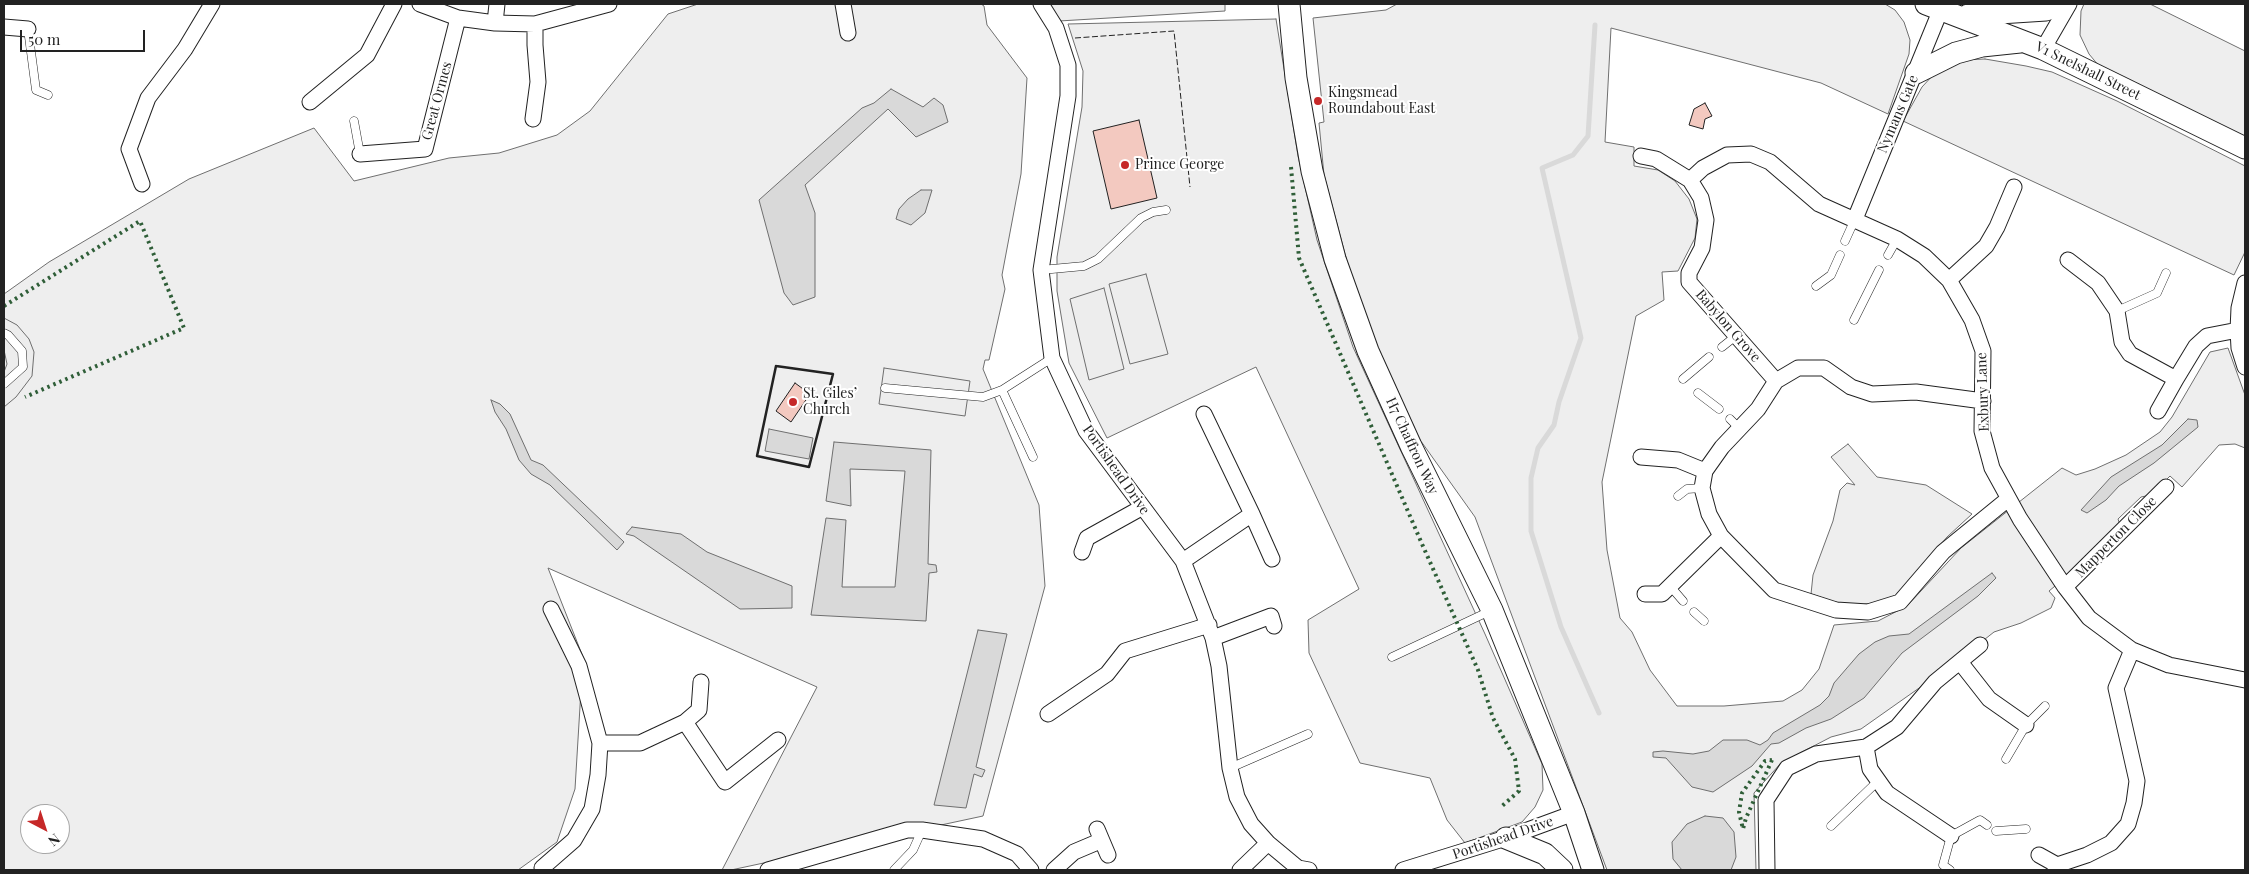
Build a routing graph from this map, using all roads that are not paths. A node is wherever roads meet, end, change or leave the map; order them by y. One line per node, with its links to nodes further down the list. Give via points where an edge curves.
1 (212, 4): 28 (street, via 185,49 148,98 129,149)
2 (394, 4): 21 (street, via 368,55)
3 (420, 4): 12 (street)
4 (497, 4): 13 (street)
5 (609, 4): 14 (street)
6 (843, 4): 17 (street)
7 (1041, 4): 37 (street, Portishead Drive, via 1056,28 1068,65 1068,96)
8 (1289, 4): 81 (street, H7 Chaffron Way, via 1312,171 1334,259 1368,351)
9 (2060, 4): 11 (street, via 2046,10 1995,15)
10 (2069, 4): 18 (street)
11 (1941, 10): 18 (street, V1 Snelshall Street); 19 (street, Nymans Gate)
12 (458, 18): 13 (street); 25 (street, Great Ormes, via 425,149)
13 (495, 23): 14 (street)
14 (535, 24): 22 (street, via 538,82)
15 (4, 27): 16 (street)
16 (28, 28): 20 (lane, via 36,90)
17 (848, 34)
18 (2034, 45): 19 (street, via 1982,46 1956,53); 24 (street, V1 Snelshall Street)
19 (1916, 73): 31 (street, Nymans Gate)
20 (48, 95)
21 (310, 102)
22 (533, 119)
23 (354, 122): 25 (lane)
24 (2245, 148)
25 (360, 154)
26 (1641, 156): 27 (street, Babylon Grove, via 1656,159)
27 (1690, 180): 31 (street, Exbury Lane, via 1703,168 1727,155 1751,154 1770,162 1819,204); 47 (street, Babylon Grove, via 1701,198 1706,220 1702,248 1688,273 1689,282)
28 (142, 184)
29 (2014, 186): 40 (street, via 1986,246)
30 (1166, 210): 37 (lane, via 1141,218 1098,259 1084,266)
31 (1854, 219): 32 (street, Exbury Lane); 33 (lane)
32 (1897, 238): 35 (lane); 40 (street, Exbury Lane, via 1924,256)
33 (1845, 241)
34 (1840, 255): 42 (lane, via 1831,275)
35 (1888, 256)
36 (2068, 260): 43 (street, via 2098,283)
37 (1041, 270): 50 (street, Portishead Drive)
38 (1879, 270): 44 (lane)
39 (2166, 273): 43 (lane, via 2158,293)
40 (1949, 280): 59 (street, Exbury Lane, via 1972,320 1983,350)
41 (2245, 283): 45 (street)
42 (1816, 286)
43 (2117, 311): 53 (street, via 2122,342 2130,354)
44 (1854, 320)
45 (2238, 330): 51 (street); 53 (street, via 2207,336 2196,346)
46 (4, 333): 55 (lane, via 22,352 23,367)
47 (1737, 335): 48 (lane); 54 (street, Babylon Grove)
48 (1722, 347)
49 (1710, 357): 52 (lane)
50 (1052, 358): 57 (lane); 70 (street, Portishead Drive, via 1086,431)
51 (2245, 367)
52 (1683, 379)
53 (2176, 379): 61 (street)
54 (1776, 381): 59 (street, via 1798,368 1824,368 1851,387 1872,394 1916,392); 65 (street, via 1758,409 1735,424)
55 (4, 384)
56 (885, 388): 57 (lane, via 984,397)
57 (1002, 390): 63 (lane)
58 (1698, 393): 60 (lane)
59 (1983, 401): 69 (street, Exbury Lane, via 1982,430 1992,468)
60 (1719, 409)
61 (2158, 411)
62 (1204, 414): 71 (street)
63 (1033, 457)
64 (1641, 457): 65 (street, via 1678,460)
65 (1705, 471): 67 (street)
66 (2166, 487): 77 (street, Mapperton Close)
67 (1702, 488): 68 (lane, via 1688,489); 72 (street, via 1709,514)
68 (1678, 496)
69 (2008, 499): 72 (street, via 1942,552 1900,602 1868,612 1836,610 1774,590); 77 (street, Exbury Lane)
70 (1142, 508): 73 (street, via 1086,538); 75 (street, Portishead Drive)
71 (1252, 514): 74 (street); 75 (street)
72 (1721, 536): 76 (street)
73 (1082, 552)
74 (1272, 559)
75 (1183, 561): 85 (street, Portishead Drive)
76 (1670, 586): 78 (street, via 1662,594); 79 (lane)
77 (2065, 587): 87 (street, Exbury Lane, via 2089,618)
78 (1645, 594)
79 (1683, 600)
80 (551, 609): 98 (street, via 579,666)
81 (1492, 610): 88 (lane); 103 (street, H7 Chaffron Way)
82 (1694, 612): 83 (lane)
83 (1704, 621)
84 (1274, 626): 85 (street, via 1271,616)
85 (1211, 632): 93 (street, via 1125,650 1107,674); 101 (street, Portishead Drive, via 1220,666)
86 (1980, 645): 89 (street)
87 (2132, 650): 90 (street, Exbury Lane, via 2169,665); 114 (street, via 2116,688 2137,781 2128,824 2111,843)
88 (1392, 657)
89 (1960, 662): 95 (street, via 1988,699); 99 (street, via 1935,682 1897,727)
90 (2245, 680)
91 (701, 682): 94 (street, via 699,710)
92 (2044, 706): 95 (lane)
93 (1048, 714)
94 (685, 722): 97 (street, via 725,782); 98 (street, via 640,743)
95 (2026, 725): 100 (lane)
96 (1308, 734): 101 (lane)
97 (778, 740)
98 (600, 743): 115 (street, via 592,809 574,840)
99 (1866, 746): 102 (street, via 1870,769); 125 (street, via 1816,754 1787,768 1766,800)
100 (2006, 760)
101 (1230, 768): 111 (street, Portishead Drive, via 1237,797 1251,824)
102 (1877, 782): 105 (lane); 109 (street, via 1887,793)
103 (1574, 813): 110 (street, Portishead Drive); 116 (street, H7 Chaffron Way)
104 (1987, 825): 109 (lane, via 1980,820)
105 (1831, 826)
106 (2026, 829): 108 (lane)
107 (922, 830): 117 (street, via 907,830); 118 (lane, via 913,850); 119 (street, via 983,839 1017,854)
108 (1996, 831)
109 (1951, 836): 126 (lane, via 1943,865)
110 (1506, 838): 123 (street, Portishead Drive); 124 (street, via 1545,854)
111 (1268, 843): 121 (street); 122 (street, Portishead Drive, via 1298,868)
112 (1108, 855): 120 (street, via 1099,835)
113 (2039, 856): 114 (street)
114 (2056, 868)
115 (541, 869)
116 (1593, 869)
117 (768, 870)
118 (894, 870)
119 (1031, 870)
120 (1054, 870)
121 (1240, 870)
122 (1309, 870)
123 (1403, 870)
124 (1562, 870)
125 (1767, 870)
126 (1950, 870)

